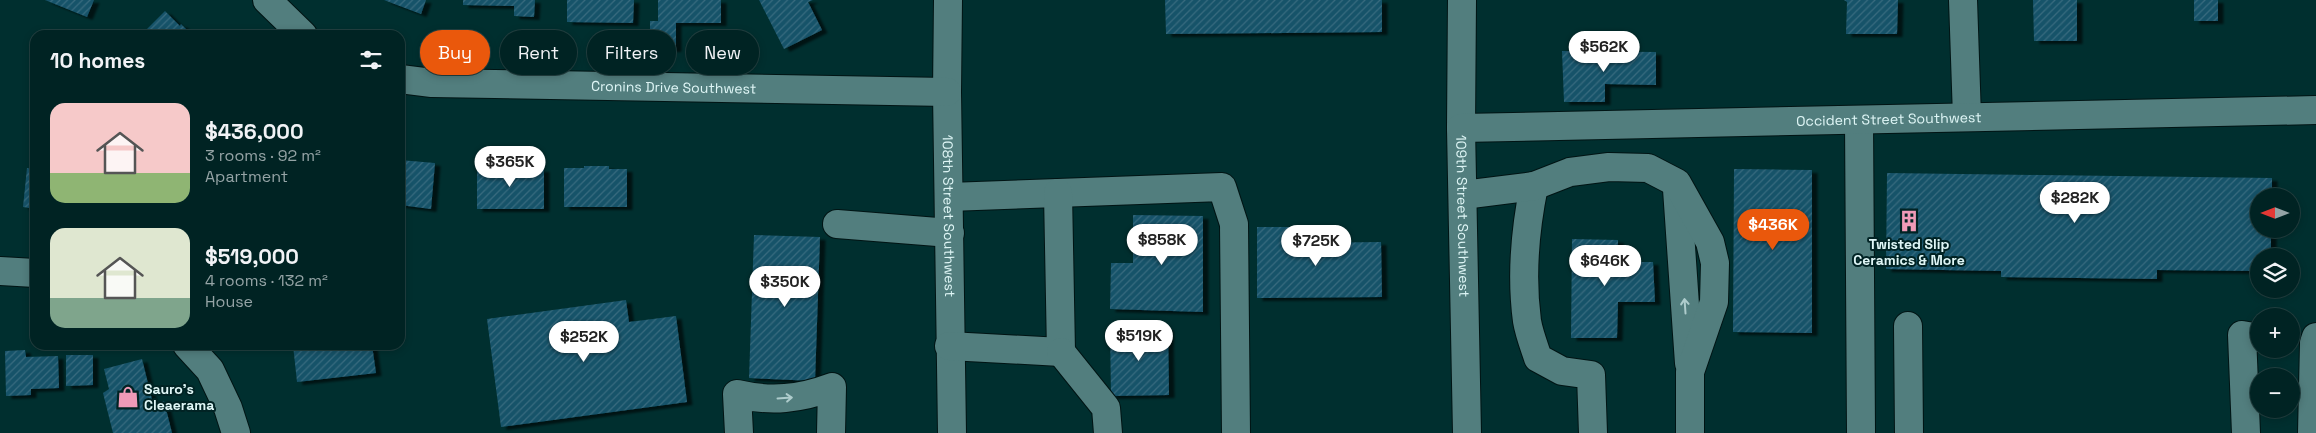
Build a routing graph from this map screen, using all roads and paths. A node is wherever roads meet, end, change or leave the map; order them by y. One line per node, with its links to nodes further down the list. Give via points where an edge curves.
1 (267, 0): 5 (street)
2 (948, 0): 7 (street, 108th Street Southwest)
3 (1462, 0): 11 (street, 109th Street Southwest)
4 (1963, 0): 9 (street)
5 (298, 30)
6 (405, 79): 7 (street, Cronins Drive Southwest, via 442,83)
7 (947, 92): 15 (street, 108th Street Southwest)
8 (2316, 110): 9 (street, Occident Street Southwest)
9 (1967, 117): 10 (street, Occident Street Southwest)
10 (1859, 120): 11 (street, Occident Street Southwest); 35 (street)
11 (1461, 128): 14 (street, 109th Street Southwest)
12 (1534, 186): 14 (street); 33 (street, via 1526,224 1524,275 1527,322 1538,358 1562,371 1591,375); 34 (street, via 1570,172 1609,167 1648,168 1676,183 1710,242 1715,263 1714,302 1690,372)
13 (1058, 193): 15 (street); 25 (street); 31 (street, via 1222,187 1234,224)
14 (1463, 195): 32 (street, 109th Street Southwest)
15 (949, 197): 17 (street, 108th Street Southwest)
16 (837, 224): 17 (street)
17 (950, 233): 23 (street, 108th Street Southwest)
18 (0, 271): 19 (street)
19 (30, 273)
20 (1908, 326): 36 (street)
21 (2250, 336): 37 (street, via 2242,335)
22 (2309, 342): 38 (street)
23 (949, 346): 25 (street); 29 (street, 108th Street Southwest)
24 (192, 350): 26 (street, via 210,370)
25 (1061, 352): 30 (street, via 1106,408)
26 (236, 433)
27 (739, 433): 28 (street, one-way to 28, via 737,394 758,399 788,399 832,386)
28 (831, 433)
29 (952, 433)
30 (1108, 433)
31 (1236, 433)
32 (1467, 433)
33 (1593, 433)
34 (1690, 433)
35 (1861, 433)
36 (1909, 433)
37 (2246, 433)
38 (2312, 433)

